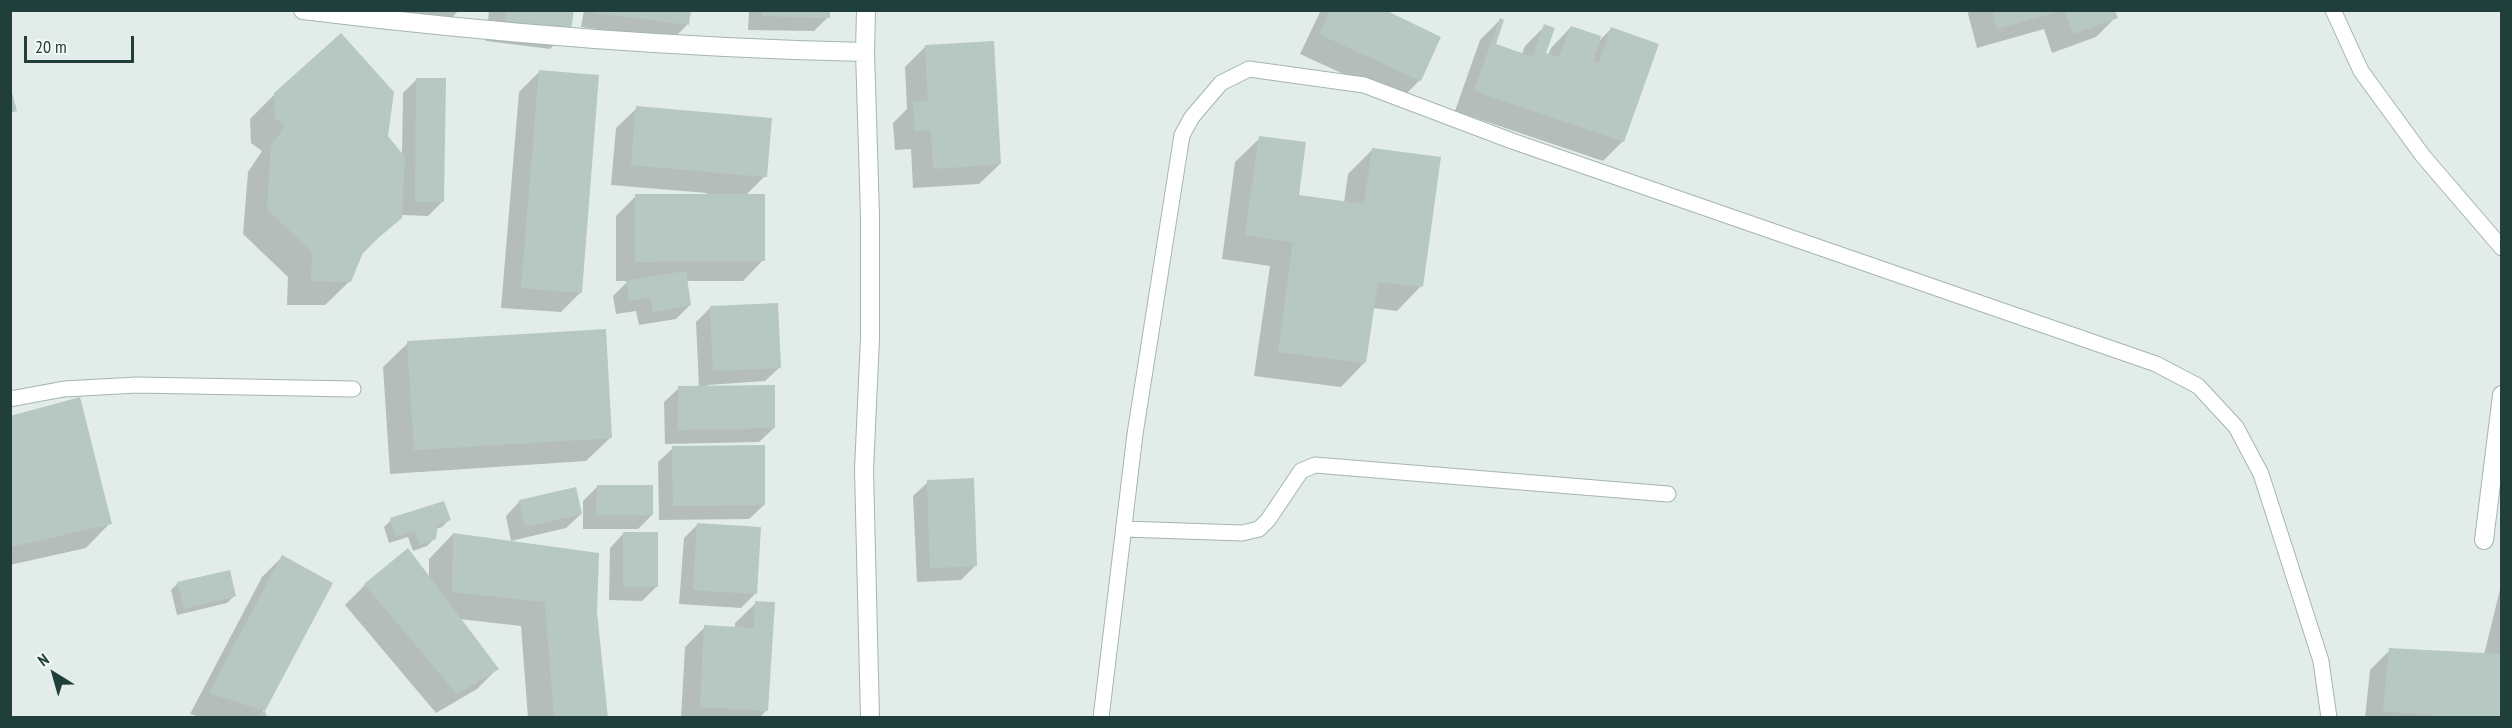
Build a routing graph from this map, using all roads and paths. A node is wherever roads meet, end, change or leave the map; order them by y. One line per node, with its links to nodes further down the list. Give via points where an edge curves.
1 (303, 10): 4 (street, via 633,43)
2 (866, 10): 4 (street)
3 (2333, 10): 5 (lane, via 2361,70 2423,156)
4 (865, 52): 12 (street, via 870,339 864,471)
5 (2502, 248)
6 (353, 389): 8 (lane, via 137,385 64,389)
7 (2502, 395): 11 (street)
8 (10, 399)
9 (1668, 494): 10 (lane, via 1315,465 1301,471 1259,529 1242,533)
10 (1124, 529): 13 (lane); 14 (lane, via 1182,135 1221,83 1249,69 1364,85 1696,206 2156,364 2198,386 2236,427 2261,474 2320,661)
11 (2484, 540)
12 (870, 717)
13 (1101, 717)
14 (2329, 717)

